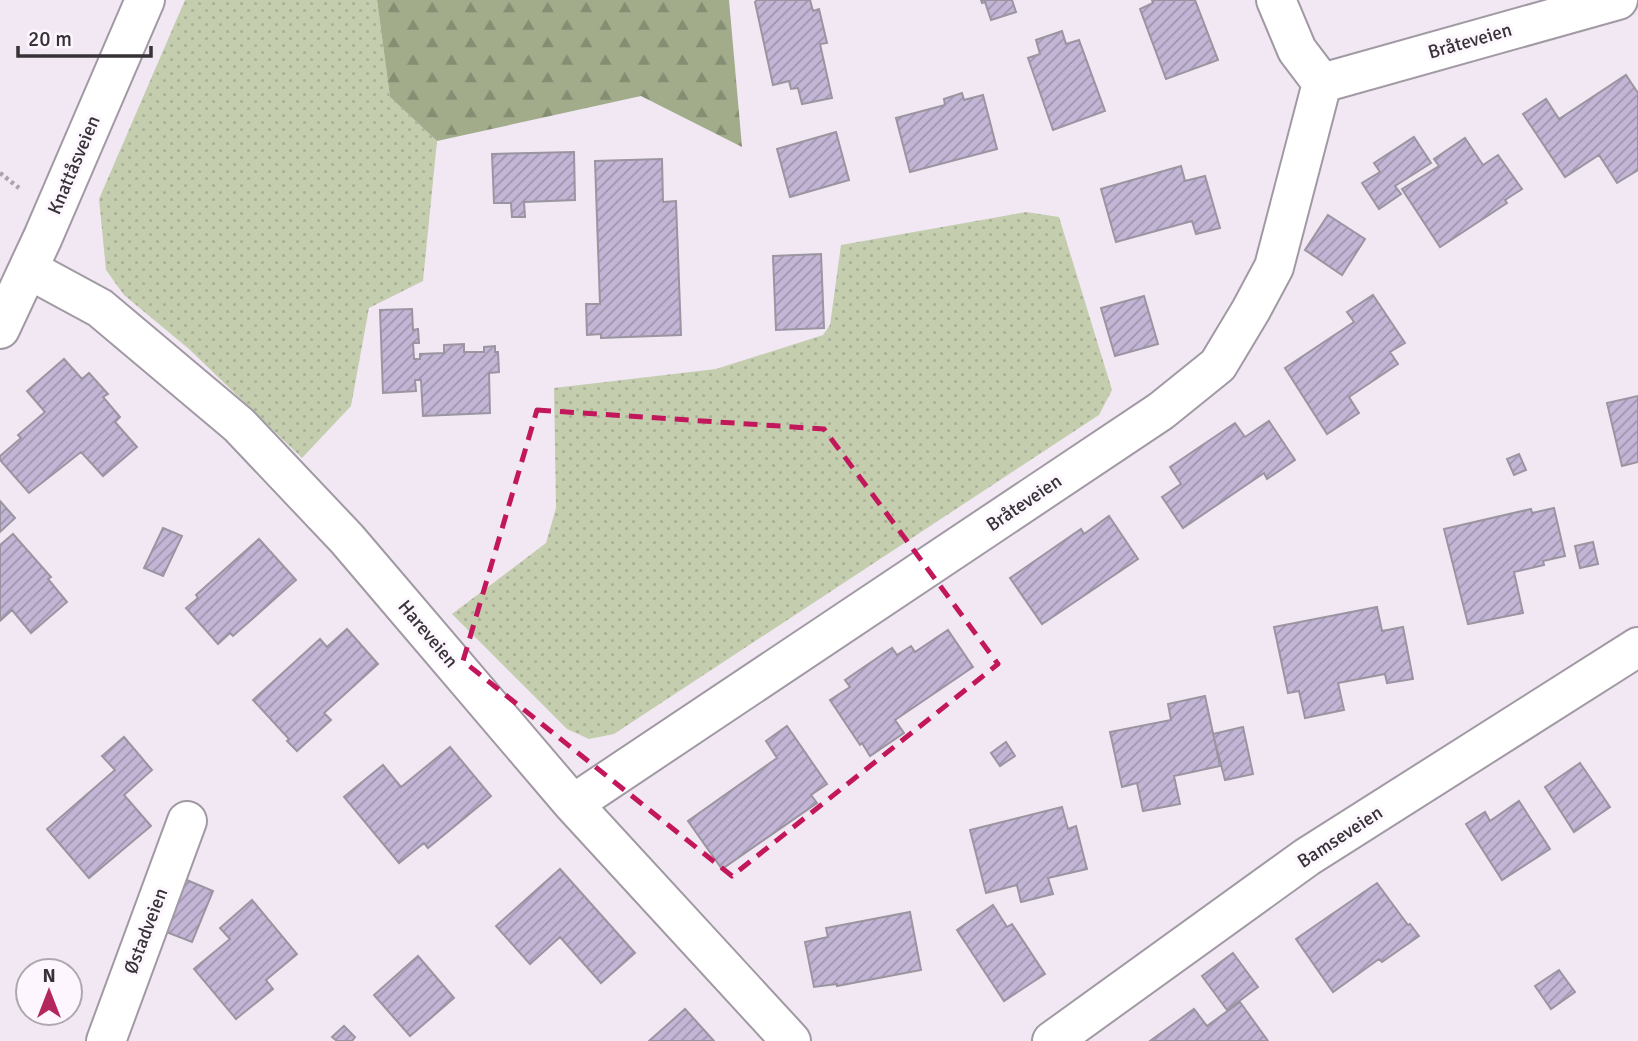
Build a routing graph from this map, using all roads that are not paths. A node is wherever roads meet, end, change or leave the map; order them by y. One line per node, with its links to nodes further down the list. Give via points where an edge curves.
1 (145, 0): 5 (street, Knattåsveien)
2 (1276, 0): 4 (street, via 1297,50)
3 (1618, 0): 4 (street, Bråteveien)
4 (1322, 83): 8 (street, Bråteveien, via 1274,267 1217,365 1161,411)
5 (28, 269): 6 (street, Knattåsveien); 8 (street, Hareveien, via 100,308 239,425 347,539)
6 (0, 329)
7 (1638, 646): 12 (street, Bamseveien, via 1307,858)
8 (573, 804): 11 (street, Hareveien)
9 (187, 821): 10 (street, Østadveien)
10 (106, 1041)
11 (791, 1041)
12 (1052, 1041)

